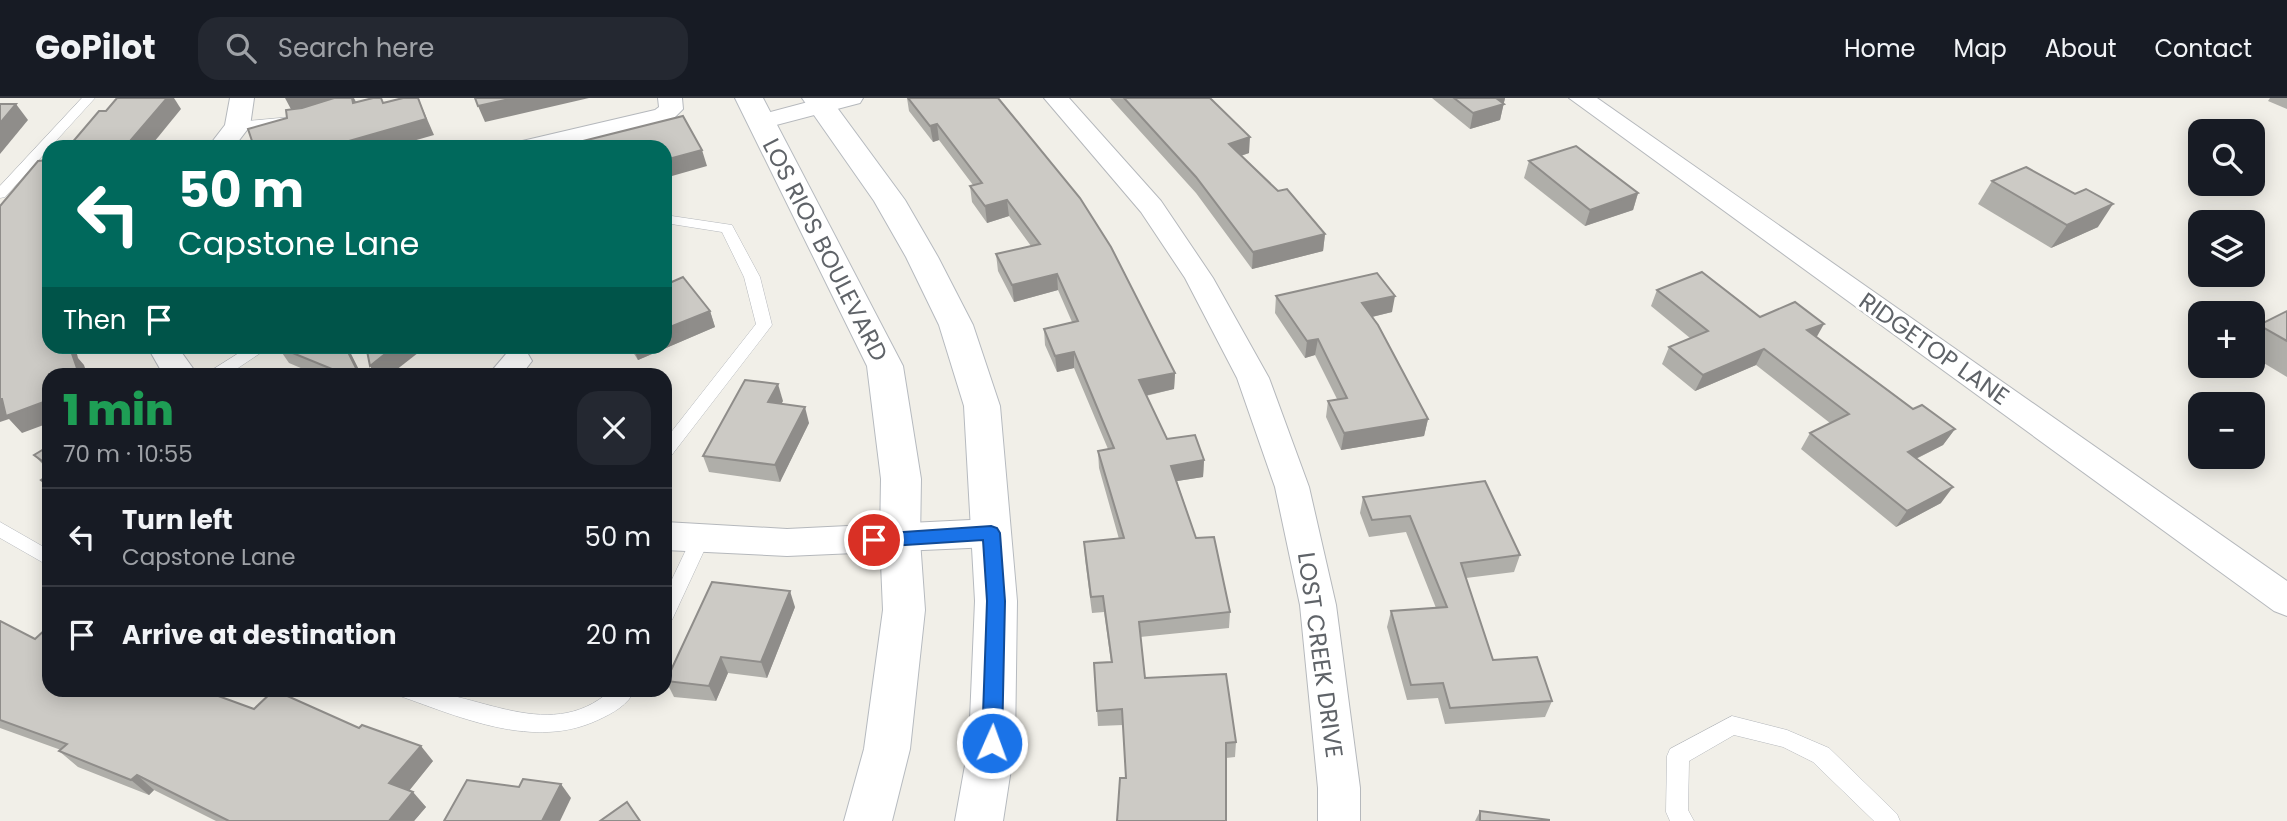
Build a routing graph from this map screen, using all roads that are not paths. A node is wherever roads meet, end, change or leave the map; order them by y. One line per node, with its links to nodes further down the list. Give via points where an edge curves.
1 (89, 98): 10 (lane)
2 (242, 98): 9 (street)
3 (1056, 98): 31 (street, LOST CREEK DRIVE, via 1151,207 1199,278 1253,378 1292,487 1318,605)
4 (1581, 98): 26 (street, RIDGETOP LANE)
5 (829, 101): 7 (street); 20 (main road, via 922,257 956,325 982,406)
6 (670, 103): 12 (street, via 663,115)
7 (755, 110): 23 (main road, LOS RIOS BOULEVARD, via 885,366 901,479)
8 (310, 118): 9 (lane)
9 (237, 126): 11 (street)
10 (50, 140)
11 (227, 140)
12 (557, 140)
13 (42, 149): 14 (lane)
14 (0, 194)
15 (672, 220): 18 (lane, via 727,228 752,277 764,325)
16 (250, 354): 17 (lane)
17 (228, 368)
18 (672, 443)
19 (0, 529): 24 (lane)
20 (991, 533): 23 (street); 30 (main road, via 996,601 992,743)
21 (672, 537): 22 (street)
22 (700, 540): 23 (street); 25 (lane)
23 (900, 540): 29 (main road, LOS RIOS BOULEVARD, via 904,610 887,749)
24 (42, 555)
25 (672, 599)
26 (2287, 601)
27 (427, 697): 28 (lane, via 533,725 572,720 604,708)
28 (617, 697)
29 (868, 821)
30 (979, 821)
31 (1339, 821)
32 (1683, 821): 33 (lane, via 1677,812 1678,756 1732,725 1787,739 1821,755)
33 (1889, 821)

